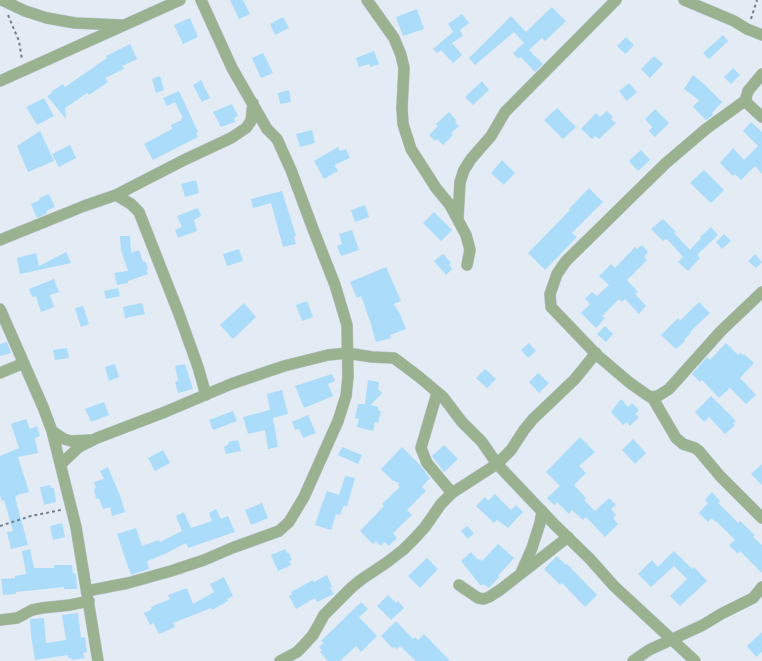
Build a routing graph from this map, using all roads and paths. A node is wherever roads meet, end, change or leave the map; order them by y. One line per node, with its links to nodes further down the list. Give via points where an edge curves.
1 (2, 0): 8 (street, via 47,18 75,23); 11 (path, via 19,41)
2 (180, 0): 8 (street)
3 (201, 0): 15 (street, via 232,68)
4 (367, 0): 20 (street, via 394,38 401,55 404,68 403,124 412,149)
5 (616, 0): 20 (street, via 505,112 491,136 464,170 460,182)
6 (684, 0): 9 (street)
7 (757, 0): 9 (path)
8 (122, 25): 11 (street)
9 (747, 29): 10 (street)
10 (762, 35)
11 (24, 71): 13 (street)
12 (762, 74): 14 (street, via 748,91)
13 (0, 81)
14 (746, 100): 16 (street); 26 (street, via 706,129 656,172 566,261 557,274 550,294 550,308)
15 (253, 102): 17 (street, via 252,117); 18 (street)
16 (762, 118)
17 (246, 128): 18 (street); 19 (street, via 231,138)
18 (268, 128): 25 (street, via 277,139 292,170 335,285 347,326)
19 (116, 195): 21 (street); 30 (street, via 139,212 179,314)
20 (458, 218): 22 (street, via 470,250)
21 (0, 240)
22 (467, 265)
23 (762, 292): 31 (street, via 721,331 669,389)
24 (0, 309): 27 (street)
25 (347, 353): 29 (street, via 396,358); 30 (street, via 284,366); 45 (street, via 348,386 345,403 304,497 284,527 274,534 204,560)
26 (596, 353): 31 (street, via 630,383); 35 (street, via 575,379 533,419 511,450)
27 (24, 363): 28 (street); 32 (street)
28 (0, 373)
29 (437, 393): 35 (street, via 482,442); 36 (street, via 421,448 427,463)
30 (206, 394): 33 (street)
31 (652, 397): 39 (street, via 676,438 683,444 695,448)
32 (52, 431): 33 (street, via 71,441); 34 (street)
33 (92, 440): 34 (street, via 70,454)
34 (61, 464): 37 (street)
35 (497, 464): 36 (street); 38 (street)
36 (452, 493): 49 (street, via 415,538 392,559 352,587 324,615 313,635 303,646)
37 (72, 508): 40 (path, via 31,516); 45 (street)
38 (542, 511): 41 (street); 42 (street, via 534,542)
39 (762, 518)
40 (0, 526)
41 (568, 537): 42 (street); 47 (street)
42 (521, 573): 43 (street, via 484,599 478,598)
43 (459, 585)
44 (762, 587): 47 (street, via 753,598)
45 (88, 596): 46 (street, via 32,610 17,618); 48 (street)
46 (0, 620)
47 (670, 640): 50 (street); 51 (street)
48 (98, 661)
49 (280, 661)
50 (632, 661)
51 (695, 661)

